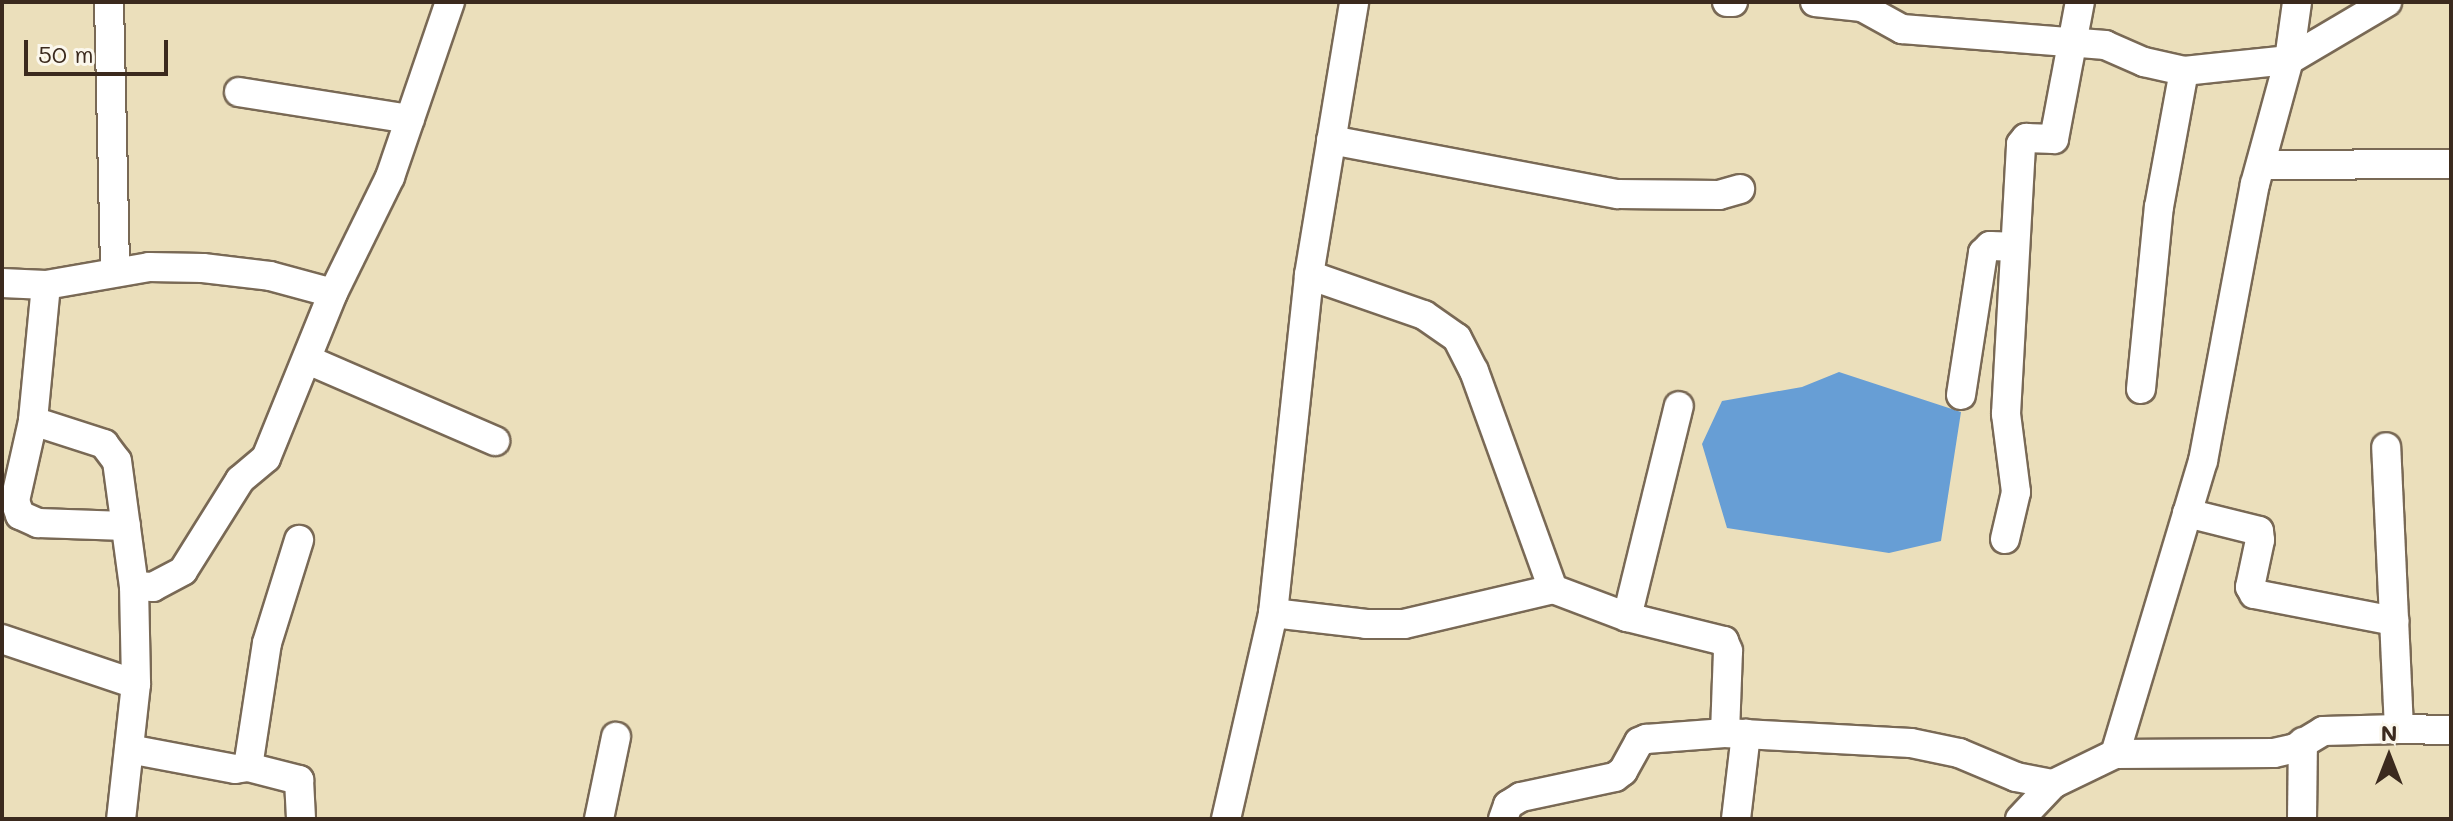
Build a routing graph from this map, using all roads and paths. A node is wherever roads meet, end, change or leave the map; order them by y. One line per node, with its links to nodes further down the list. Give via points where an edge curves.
1 (109, 2): 20 (street)
2 (450, 2): 14 (street)
3 (1354, 2): 15 (street)
4 (1727, 2): 5 (street)
5 (1733, 2)
6 (1815, 2): 10 (street, via 1862,7 1902,29)
7 (2080, 2): 10 (street)
8 (2297, 2): 11 (street)
9 (2387, 2): 11 (street)
10 (2071, 44): 12 (street, via 2105,45); 19 (street, via 2054,139 2026,138 2021,144)
11 (2289, 60): 12 (street); 17 (street)
12 (2184, 71): 26 (street, via 2159,207)
13 (239, 92): 14 (street)
14 (410, 119): 24 (street, via 390,177)
15 (1331, 140): 18 (street, via 1618,194 1719,195); 21 (street)
16 (2451, 164): 17 (street)
17 (2261, 165): 32 (street, via 2203,461)
18 (1740, 189)
19 (2013, 247): 27 (street, via 1990,246 1983,253); 34 (street, via 2006,414 2016,492)
20 (115, 272): 23 (street); 24 (street, via 203,268 270,276)
21 (1309, 275): 37 (street, via 1424,315 1457,338 1474,371); 38 (street)
22 (2, 283): 23 (street)
23 (46, 285): 29 (street)
24 (333, 293): 25 (street)
25 (308, 360): 30 (street); 36 (street, via 266,458 240,480 183,571 153,587)
26 (2141, 389)
27 (1961, 395)
28 (1679, 406): 39 (street)
29 (33, 421): 33 (street, via 110,447 117,461); 33 (street, via 15,501 20,515 38,523)
30 (495, 441)
31 (2386, 447): 40 (street)
32 (2187, 513): 40 (street, via 2259,531 2250,587 2254,594); 49 (street)
33 (126, 526): 36 (street)
34 (2005, 539)
35 (299, 540): 50 (street, via 267,643)
36 (134, 586): 42 (street)
37 (1553, 589): 38 (street, via 1404,624); 39 (street)
38 (1273, 613): 55 (street)
39 (1627, 617): 45 (street, via 1724,641)
40 (2394, 621): 43 (street)
41 (2, 639): 42 (street)
42 (136, 684): 48 (street)
43 (2399, 729): 44 (street); 47 (street, via 2323,731)
44 (2451, 730)
45 (1736, 734): 51 (street, via 1911,743); 56 (street, via 1646,739 1615,777 1521,797 1508,805); 57 (street)
46 (616, 737): 54 (street)
47 (2303, 742): 49 (street, via 2274,753); 59 (street)
48 (129, 749): 50 (street); 52 (street)
49 (2115, 754): 51 (street)
50 (248, 767): 53 (street, via 299,780)
51 (2053, 784): 58 (street)
52 (121, 819)
53 (301, 819)
54 (599, 819)
55 (1226, 819)
56 (1503, 819)
57 (1736, 819)
58 (2020, 819)
59 (2302, 819)

